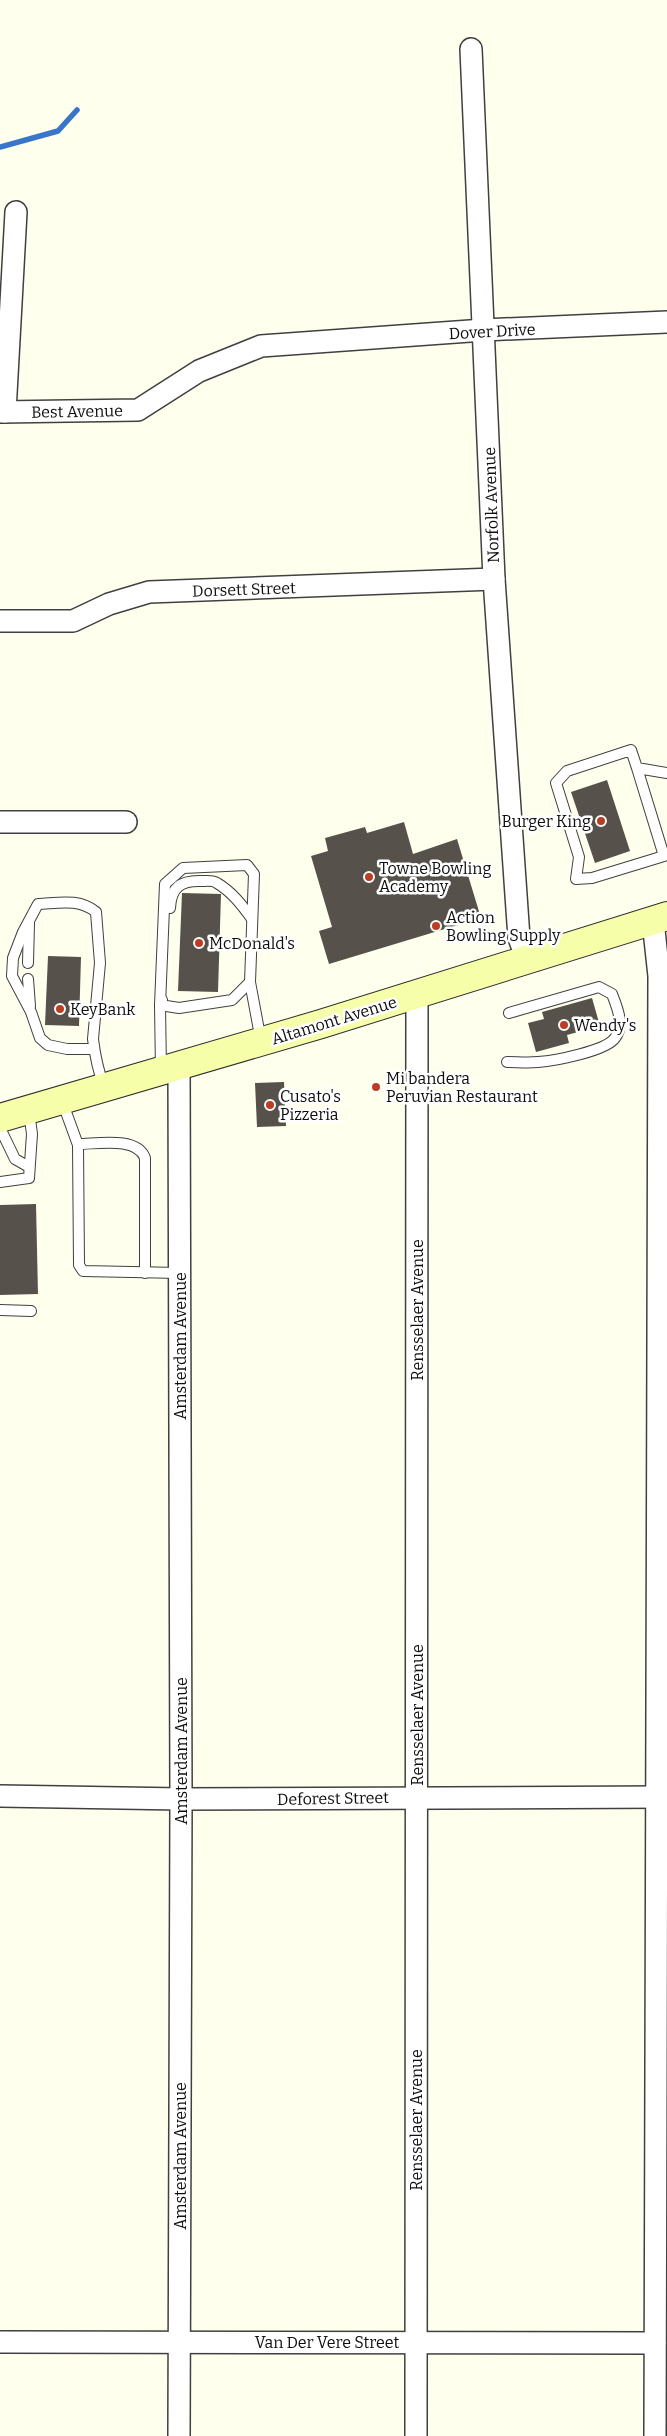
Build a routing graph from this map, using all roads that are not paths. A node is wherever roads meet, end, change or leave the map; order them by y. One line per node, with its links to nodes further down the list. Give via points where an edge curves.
1 (471, 48): 4 (street, Norfolk Avenue)
2 (16, 212): 6 (street)
3 (667, 322): 4 (street, Dover Drive)
4 (484, 330): 5 (street, Dover Drive); 7 (street, Norfolk Avenue)
5 (317, 343): 6 (street, Best Avenue, via 261,346 198,371 138,410)
6 (2, 412)
7 (494, 579): 8 (street, Dorsett Street, via 149,592 109,604 73,621); 16 (street, Norfolk Avenue, via 519,938)
8 (0, 621)
9 (637, 768): 9 (lane, via 631,750 567,771 556,783 579,857 576,879 592,878 664,856); 10 (lane)
10 (667, 773)
11 (0, 822): 12 (street)
12 (126, 822)
13 (252, 918): 19 (lane); 21 (lane, via 234,896 215,881 191,880 181,884 170,895 164,994); 21 (lane, via 254,874 247,865 183,868 164,884)
14 (30, 919): 17 (lane); 22 (lane, via 13,958 12,976); 25 (lane, via 38,904 87,904 96,912 100,963)
15 (660, 919): 16 (main road, Altamont Avenue); 42 (street)
16 (527, 960): 20 (main road, Altamont Avenue)
17 (28, 963)
18 (28, 979): 22 (lane)
19 (250, 982): 21 (lane, via 232,1000 179,1008); 24 (lane)
20 (417, 994): 24 (main road, Altamont Avenue); 41 (street, Rensselaer Avenue)
21 (160, 1005): 27 (lane)
22 (31, 1012): 25 (lane, via 40,1038 48,1045)
23 (509, 1013): 26 (lane, via 598,987 612,994 620,1012 616,1037 610,1044 557,1060)
24 (261, 1042): 27 (main road, Altamont Avenue)
25 (94, 1049): 28 (lane)
26 (507, 1062)
27 (170, 1068): 28 (main road, Altamont Avenue); 37 (street, Amsterdam Avenue)
28 (104, 1088): 29 (main road, Altamont Avenue)
29 (61, 1100): 30 (main road, Altamont Avenue); 33 (lane)
30 (29, 1110): 31 (main road, Altamont Avenue); 34 (lane, via 32,1134)
31 (0, 1118)
32 (0, 1128): 34 (lane, via 15,1159)
33 (78, 1144): 36 (lane, via 124,1144 143,1152); 36 (lane, via 79,1265 82,1271)
34 (29, 1167): 35 (lane, via 29,1178)
35 (0, 1182)
36 (145, 1273): 37 (lane)
37 (180, 1273): 43 (street, Amsterdam Avenue)
38 (0, 1310): 39 (lane)
39 (31, 1311)
40 (0, 1796): 43 (street, Deforest Street)
41 (417, 1797): 42 (street, Deforest Street); 43 (street, Deforest Street); 45 (street, Rensselaer Avenue)
42 (662, 1797): 47 (street)
43 (181, 1799): 46 (street, Amsterdam Avenue)
44 (0, 2342): 46 (street, Van Der Vere Street)
45 (416, 2342): 46 (street, Van Der Vere Street); 47 (street, Van Der Vere Street); 49 (street, Rensselaer Avenue)
46 (180, 2343): 48 (street, Amsterdam Avenue)
47 (655, 2343): 50 (street)
48 (179, 2436)
49 (416, 2436)
50 (655, 2436)

